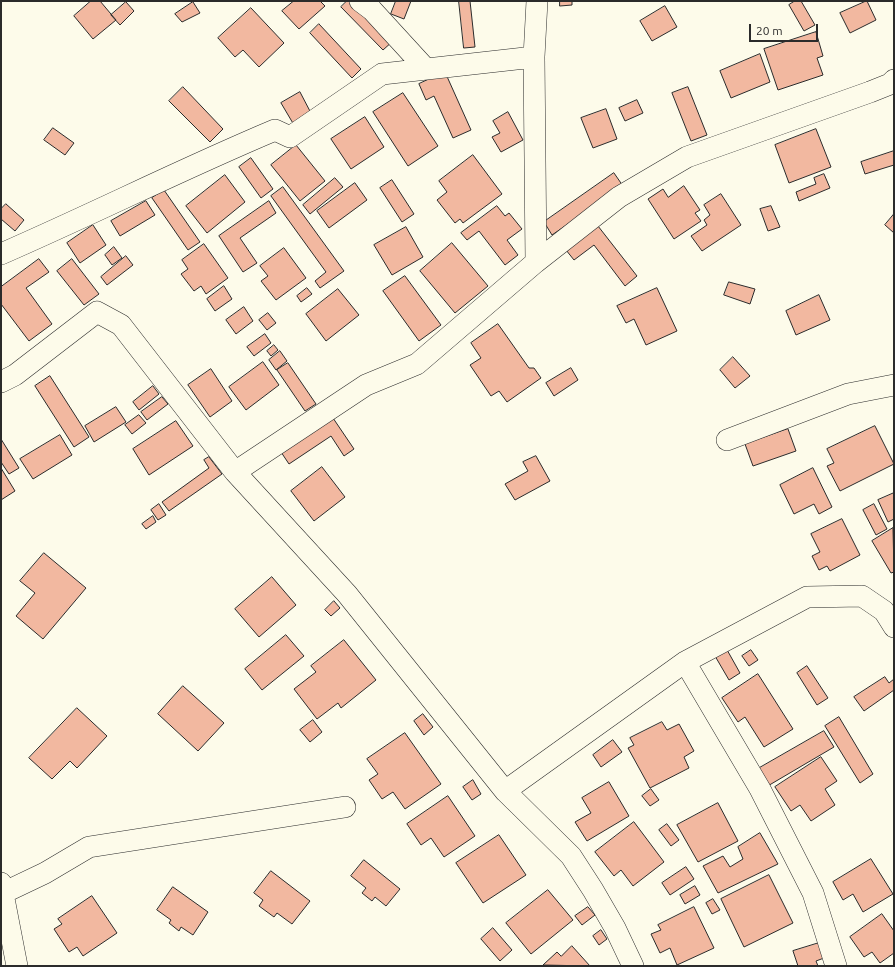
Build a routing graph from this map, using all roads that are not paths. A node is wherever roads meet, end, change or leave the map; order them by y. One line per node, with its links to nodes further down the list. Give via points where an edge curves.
1 (360, 1): 4 (street, via 372,10)
2 (537, 1): 3 (street)
3 (534, 57): 4 (street); 7 (street)
4 (426, 69): 6 (street, via 382,74 290,137 275,130 206,159)
5 (894, 80): 7 (street, via 870,92 687,157 619,197)
6 (1, 254)
7 (536, 262): 11 (street, via 417,364 366,385)
8 (1, 382): 11 (street, via 15,375 97,312 121,325)
9 (894, 385): 10 (street, via 848,394)
10 (727, 440)
11 (234, 472): 14 (street, via 346,594)
12 (894, 627): 13 (street, via 884,611 862,596 807,597)
13 (685, 662): 14 (street); 19 (street, via 760,789 813,893)
14 (505, 791): 18 (street, via 570,856 615,928)
15 (345, 807): 16 (street, via 89,847 45,873)
16 (2, 888): 17 (street)
17 (17, 966)
18 (633, 966)
19 (836, 966)

